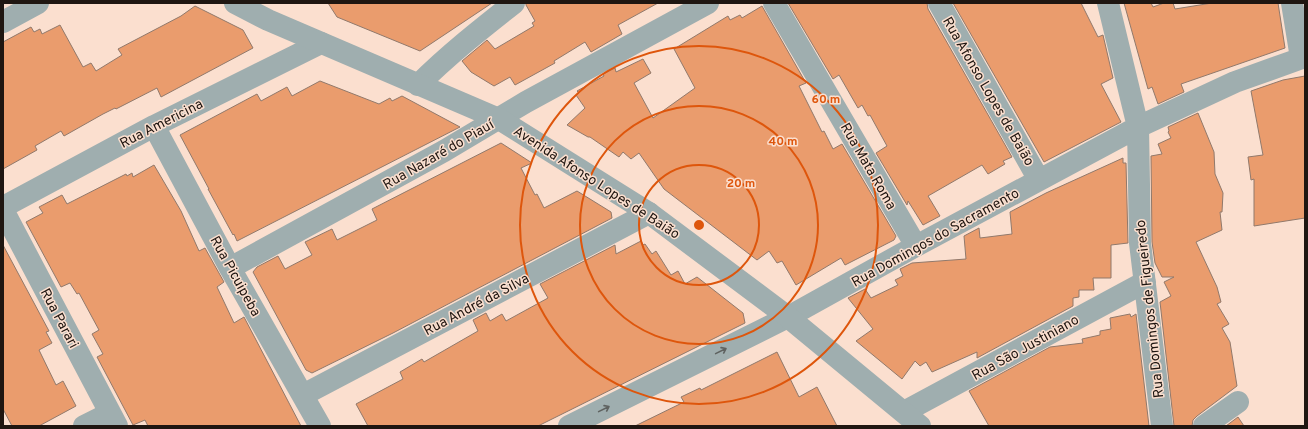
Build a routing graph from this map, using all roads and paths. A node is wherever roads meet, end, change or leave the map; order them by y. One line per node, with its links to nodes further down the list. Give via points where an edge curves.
1 (38, 3): 9 (street)
2 (235, 3): 10 (street, Avenida Afonso Lopes de Baião)
3 (514, 3): 12 (street, via 476,32)
4 (708, 3): 13 (street, Rua Nazaré do Piauí)
5 (774, 3): 19 (street, Rua Mata Roma)
6 (939, 3): 16 (street, Rua Afonso Lopes de Baião)
7 (1108, 3): 15 (street, Rua Domingos de Figueiredo)
8 (1292, 3): 11 (street)
9 (3, 22)
10 (321, 43): 12 (street, Avenida Afonso Lopes de Baião); 14 (street, Rua Americina)
11 (1303, 58): 15 (street, Rua Domingos do Sacramento, via 1235,82)
12 (418, 85): 13 (street, Avenida Afonso Lopes de Baião)
13 (499, 119): 18 (street, Avenida Afonso Lopes de Baião); 20 (street, Rua Nazaré do Piauí)
14 (154, 126): 17 (street, Rua Americina); 20 (street, Rua Picuipeba)
15 (1138, 127): 16 (street, Rua Domingos do Sacramento); 21 (street, Rua Domingos de Figueiredo, via 1140,243)
16 (1039, 180): 19 (street, Rua Domingos do Sacramento)
17 (3, 209): 26 (street, Rua Parari)
18 (649, 213): 22 (street, Avenida Afonso Lopes de Baião); 23 (street, Rua André da Silva)
19 (916, 246): 22 (street, Rua Domingos do Sacramento)
20 (230, 268): 23 (street, Rua Picuipeba)
21 (1145, 282): 25 (street, Rua São Justiniano); 30 (street, Rua Domingos de Figueiredo)
22 (788, 317): 25 (street, Avenida Afonso Lopes de Baião); 29 (street, Rua Domingos do Sacramento, one-way to 22)
23 (303, 395): 28 (street, Rua Picuipeba)
24 (1238, 402): 31 (street)
25 (912, 419)
26 (114, 420): 27 (street)
27 (84, 426)
28 (320, 426)
29 (569, 426)
30 (1162, 426)
31 (1204, 426)

